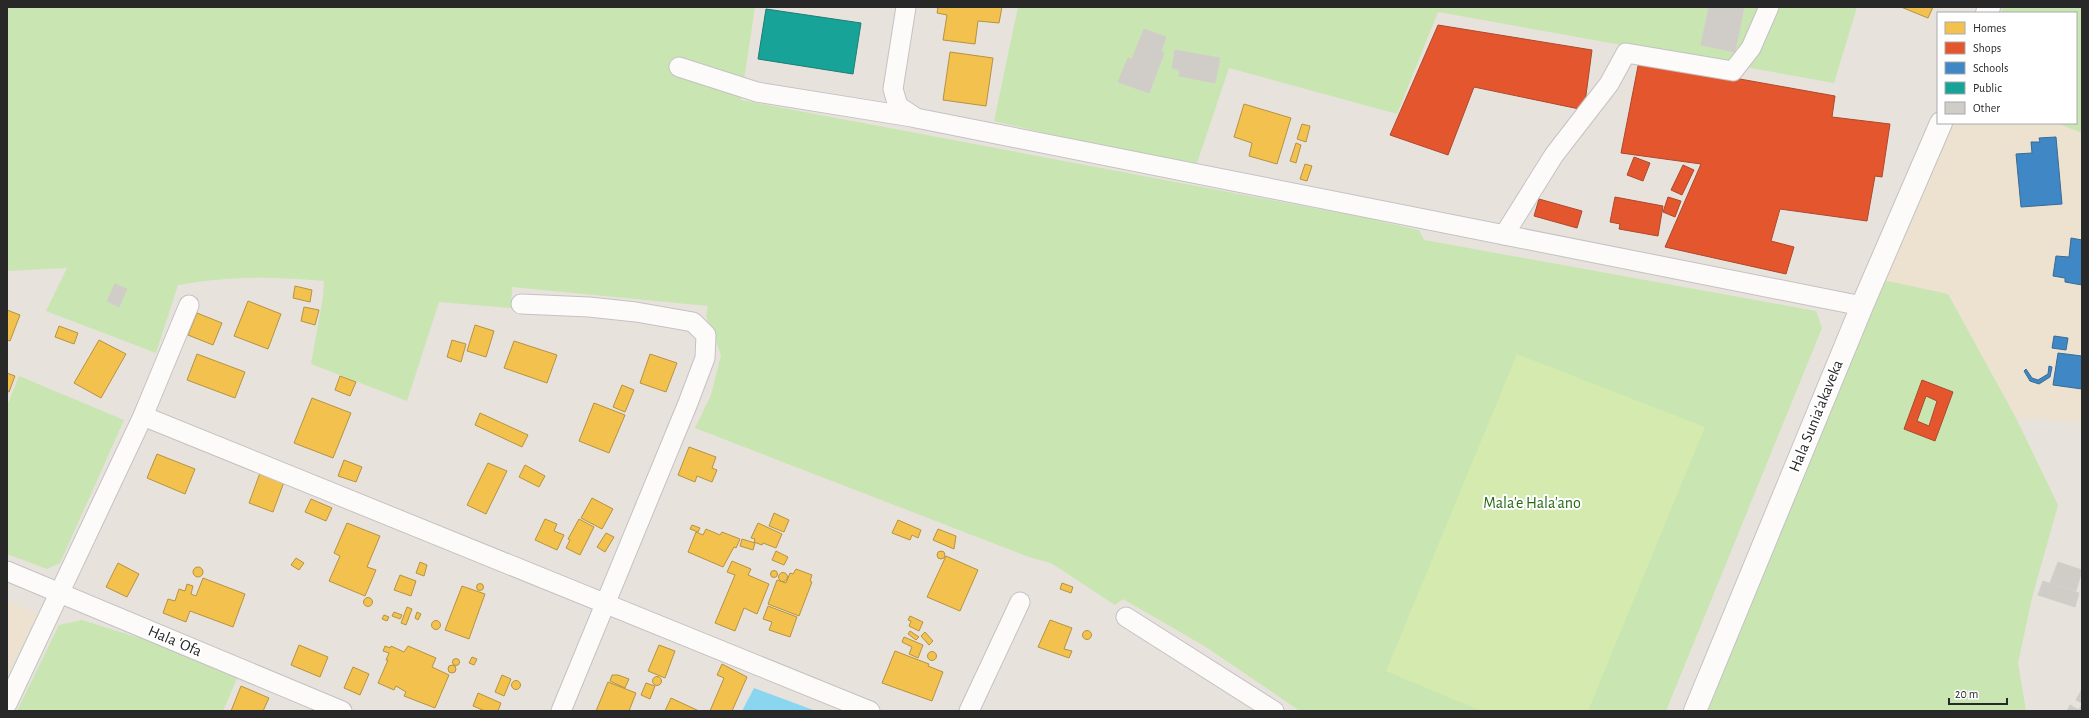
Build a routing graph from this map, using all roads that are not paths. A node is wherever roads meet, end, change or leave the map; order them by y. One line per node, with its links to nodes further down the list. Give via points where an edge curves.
1 (906, 7): 4 (street, via 893,89 898,106)
2 (1770, 7): 6 (street, via 1751,48 1733,71 1626,53 1608,84 1554,155)
3 (679, 67): 4 (street, via 757,92)
4 (916, 118): 6 (street)
5 (1941, 124): 9 (street, Hala Sunia'akaveka)
6 (1504, 235): 9 (street)
7 (521, 304): 14 (street, via 636,312 693,322 706,335 705,358 688,403)
8 (189, 305): 10 (street)
9 (1862, 306): 22 (street, Hala Sunia'akaveka)
10 (143, 416): 12 (street); 14 (street)
11 (7, 571): 12 (street, Hala 'Ofa)
12 (59, 593): 16 (street); 17 (street, Hala 'Ofa)
13 (1020, 602): 20 (street)
14 (604, 604): 18 (street); 19 (street)
15 (1126, 617): 21 (street)
16 (7, 704)
17 (342, 711)
18 (561, 711)
19 (870, 711)
20 (969, 711)
21 (1274, 711)
22 (1695, 711)

